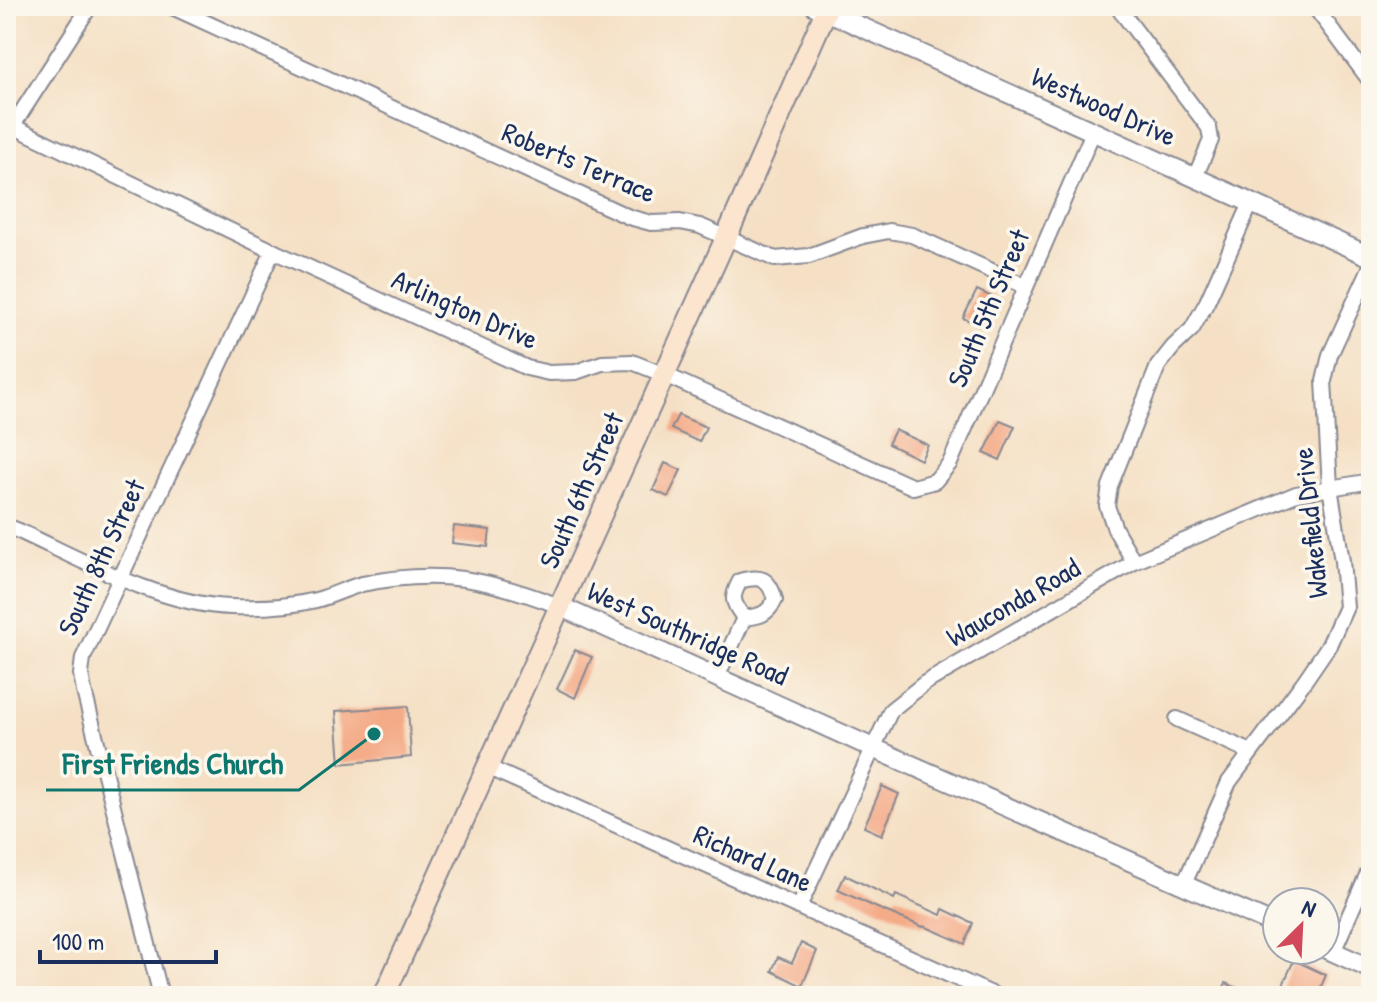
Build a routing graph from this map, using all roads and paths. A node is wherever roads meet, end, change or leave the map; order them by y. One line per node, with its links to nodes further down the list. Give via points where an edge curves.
1 (90, 6): 7 (street)
2 (170, 6): 11 (street, Roberts Terrace, via 629,217 700,226)
3 (1117, 6): 9 (street, via 1209,128 1211,140)
4 (1314, 6): 6 (street)
5 (823, 8): 8 (street, Westwood Drive); 11 (main road, South 6th Street)
6 (1371, 82)
7 (9, 125): 12 (street, Arlington Drive)
8 (1093, 132): 9 (street, Westwood Drive); 15 (street, South 5th Street)
9 (1195, 177): 10 (street, Westwood Drive)
10 (1251, 203): 13 (street, Westwood Drive); 21 (street, via 1192,329 1158,366 1110,486 1107,506)
11 (726, 238): 15 (street, Roberts Terrace, via 775,259 809,256 889,231 912,235); 16 (main road, South 6th Street)
12 (273, 251): 16 (street, Arlington Drive, via 527,368 576,372 602,363 632,362); 22 (street, South 8th Street)
13 (1371, 257)
14 (1371, 266): 19 (street, Wakefield Drive, via 1330,355 1324,381)
15 (1025, 286): 18 (street, South 5th Street, via 950,463 935,481)
16 (665, 375): 18 (street, Arlington Drive); 23 (main road, South 6th Street)
17 (1371, 481): 19 (street, Wauconda Road)
18 (913, 487)
19 (1330, 487): 21 (street, Wauconda Road, via 1296,494); 28 (street, Wakefield Drive, via 1346,607 1329,645)
20 (6, 526): 22 (street, West Southridge Road)
21 (1134, 562): 27 (street, Wauconda Road, via 925,683 891,710)
22 (120, 578): 23 (street, West Southridge Road, via 183,600 227,607 272,608 414,576 467,578); 37 (street, South 8th Street, via 83,658 81,674)
23 (559, 606): 25 (street, West Southridge Road); 29 (main road, South 6th Street)
24 (744, 618): 25 (street)
25 (717, 677): 27 (street, West Southridge Road)
26 (1177, 719): 28 (street)
27 (873, 748): 31 (street, West Southridge Road); 32 (street, Wauconda Road)
28 (1251, 752): 31 (street, Wakefield Drive, via 1229,782)
29 (487, 767): 32 (street, Richard Lane); 38 (main road, South 6th Street)
30 (1371, 866): 34 (street)
31 (1184, 884): 33 (street, West Southridge Road)
32 (799, 907): 39 (street, Richard Lane)
33 (1261, 919)
34 (1341, 926)
35 (1341, 955): 36 (street)
36 (1371, 969)
37 (161, 996)
38 (384, 996)
39 (996, 996)

